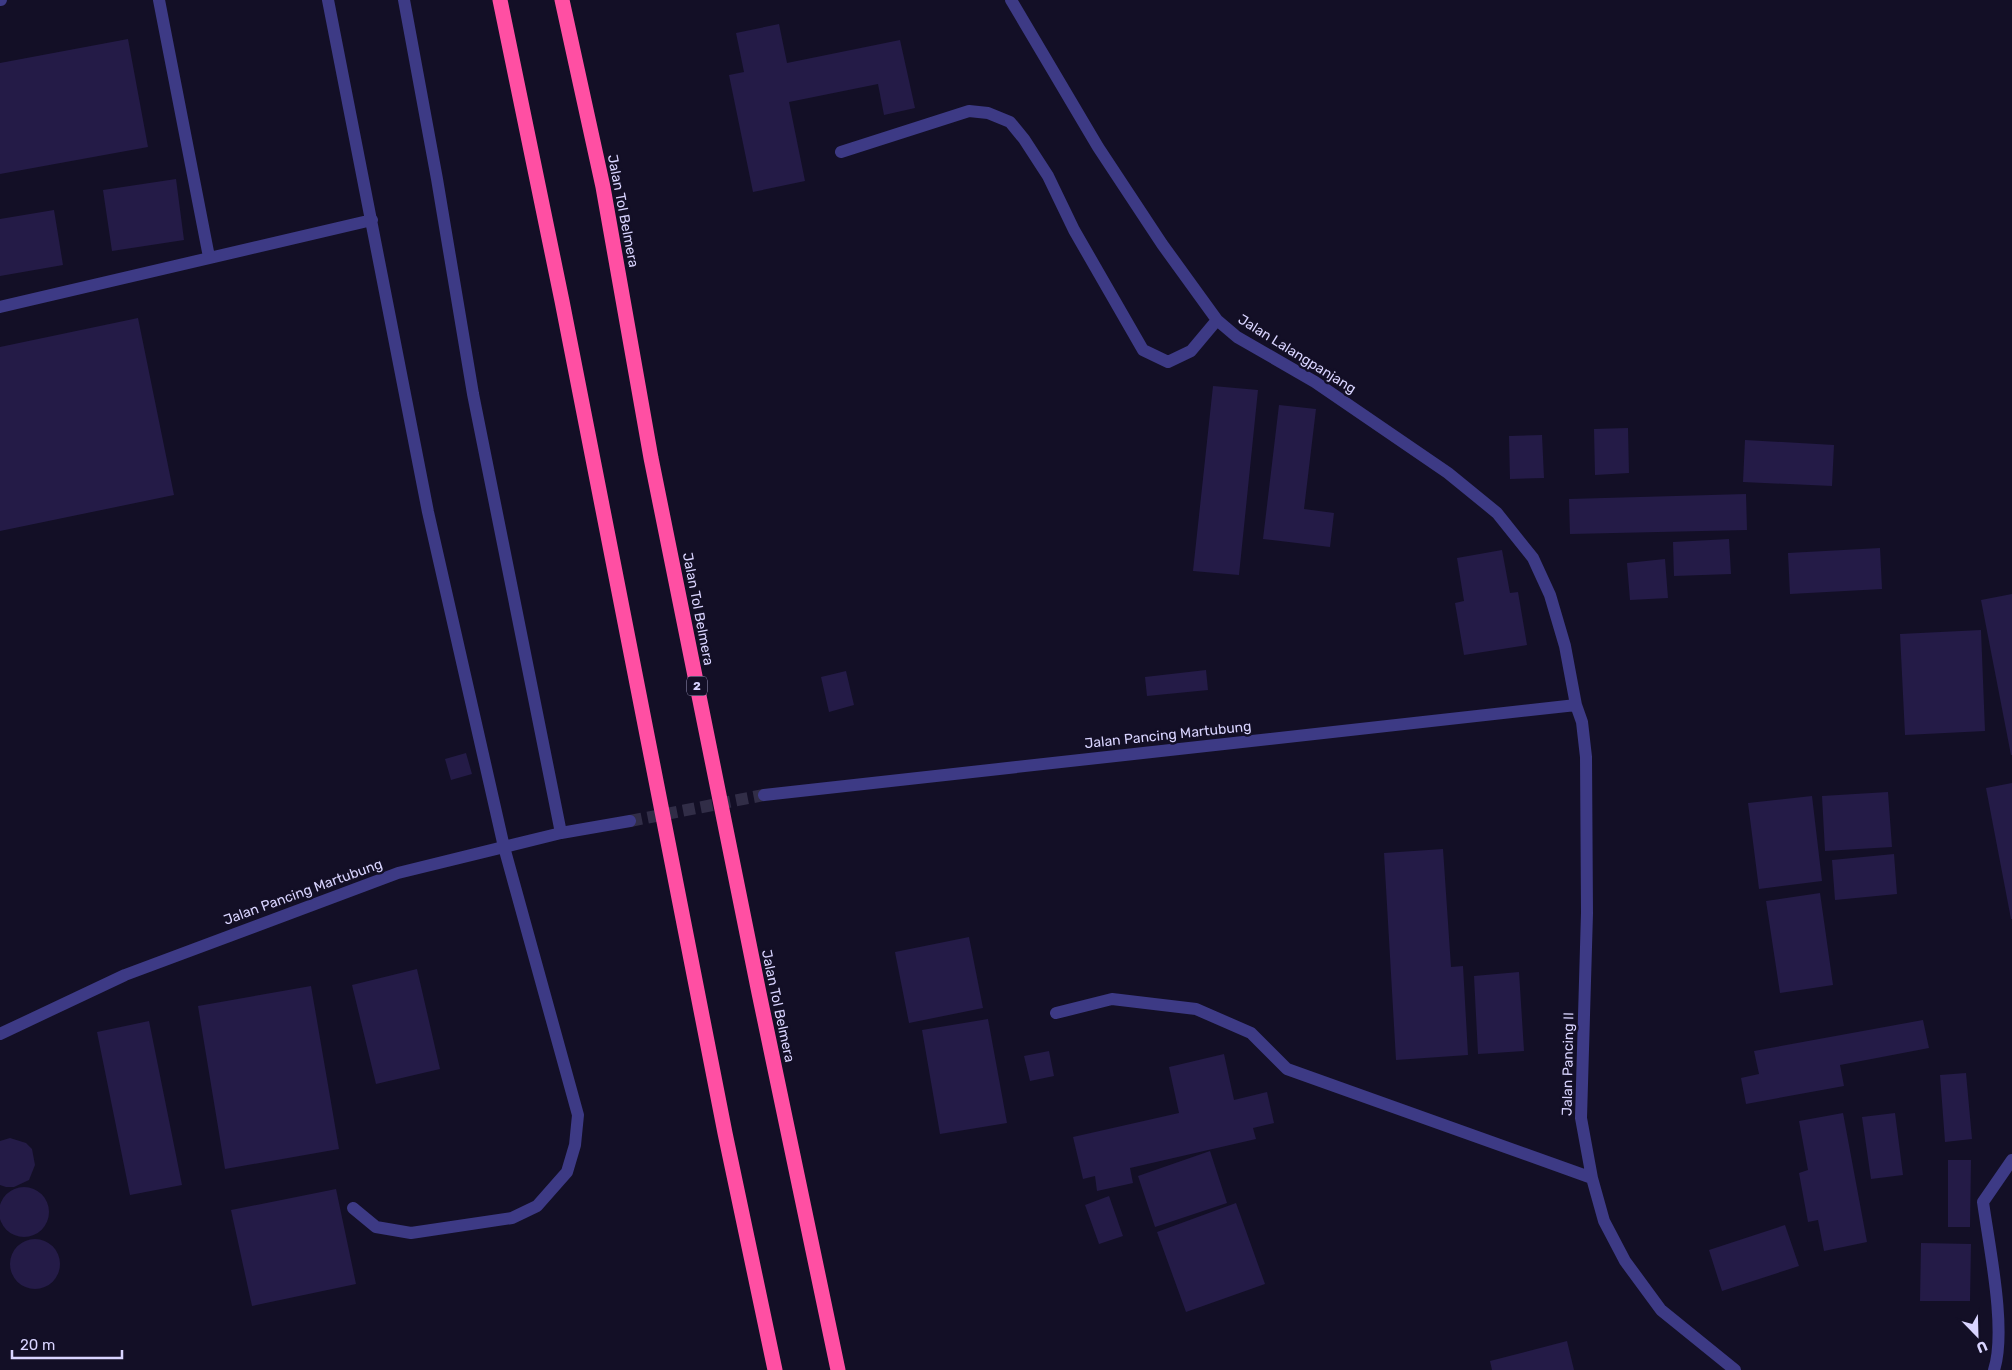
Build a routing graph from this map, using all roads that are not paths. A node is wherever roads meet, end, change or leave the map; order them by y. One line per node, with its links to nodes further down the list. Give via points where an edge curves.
1 (159, 0): 9 (street)
2 (328, 0): 8 (street)
3 (404, 0): 15 (street, via 473,394)
4 (500, 0): 22 (highway)
5 (562, 0): 23 (highway, Jalan Tol Belmera / 2, via 603,187 656,487)
6 (1011, 0): 11 (street, Jalan Lalangpanjang, via 1098,147)
7 (841, 152): 11 (street, via 969,111 988,113 1010,122 1048,176 1074,230 1143,350 1168,362 1191,351)
8 (372, 220): 9 (street); 16 (street, via 428,512)
9 (209, 257): 10 (street)
10 (0, 307)
11 (1217, 320): 12 (street, Jalan Lalangpanjang, via 1237,337 1315,382 1448,473 1497,513 1533,558 1550,595 1565,646)
12 (1576, 705): 13 (street, Jalan Pancing Martubung); 20 (street, Jalan Pancing II, via 1582,722 1586,757 1587,913 1581,1118)
13 (764, 795)
14 (630, 821): 15 (street, Jalan Pancing Martubung)
15 (561, 834): 16 (street, Jalan Pancing Martubung)
16 (504, 847): 18 (street, Jalan Pancing Martubung, via 398,873 307,905 125,975); 21 (street, via 578,1115 575,1145 567,1172 537,1206 512,1218 411,1233 376,1227)
17 (1056, 1013): 20 (street, via 1112,999 1196,1008 1251,1034 1287,1069)
18 (0, 1034)
19 (2012, 1160): 25 (street, via 1983,1202 1996,1308 1999,1355)
20 (1592, 1178): 24 (street, Jalan Pancing II, via 1604,1222 1625,1261 1661,1310)
21 (353, 1208)
22 (775, 1370)
23 (838, 1370)
24 (1735, 1370)
25 (1994, 1370)

